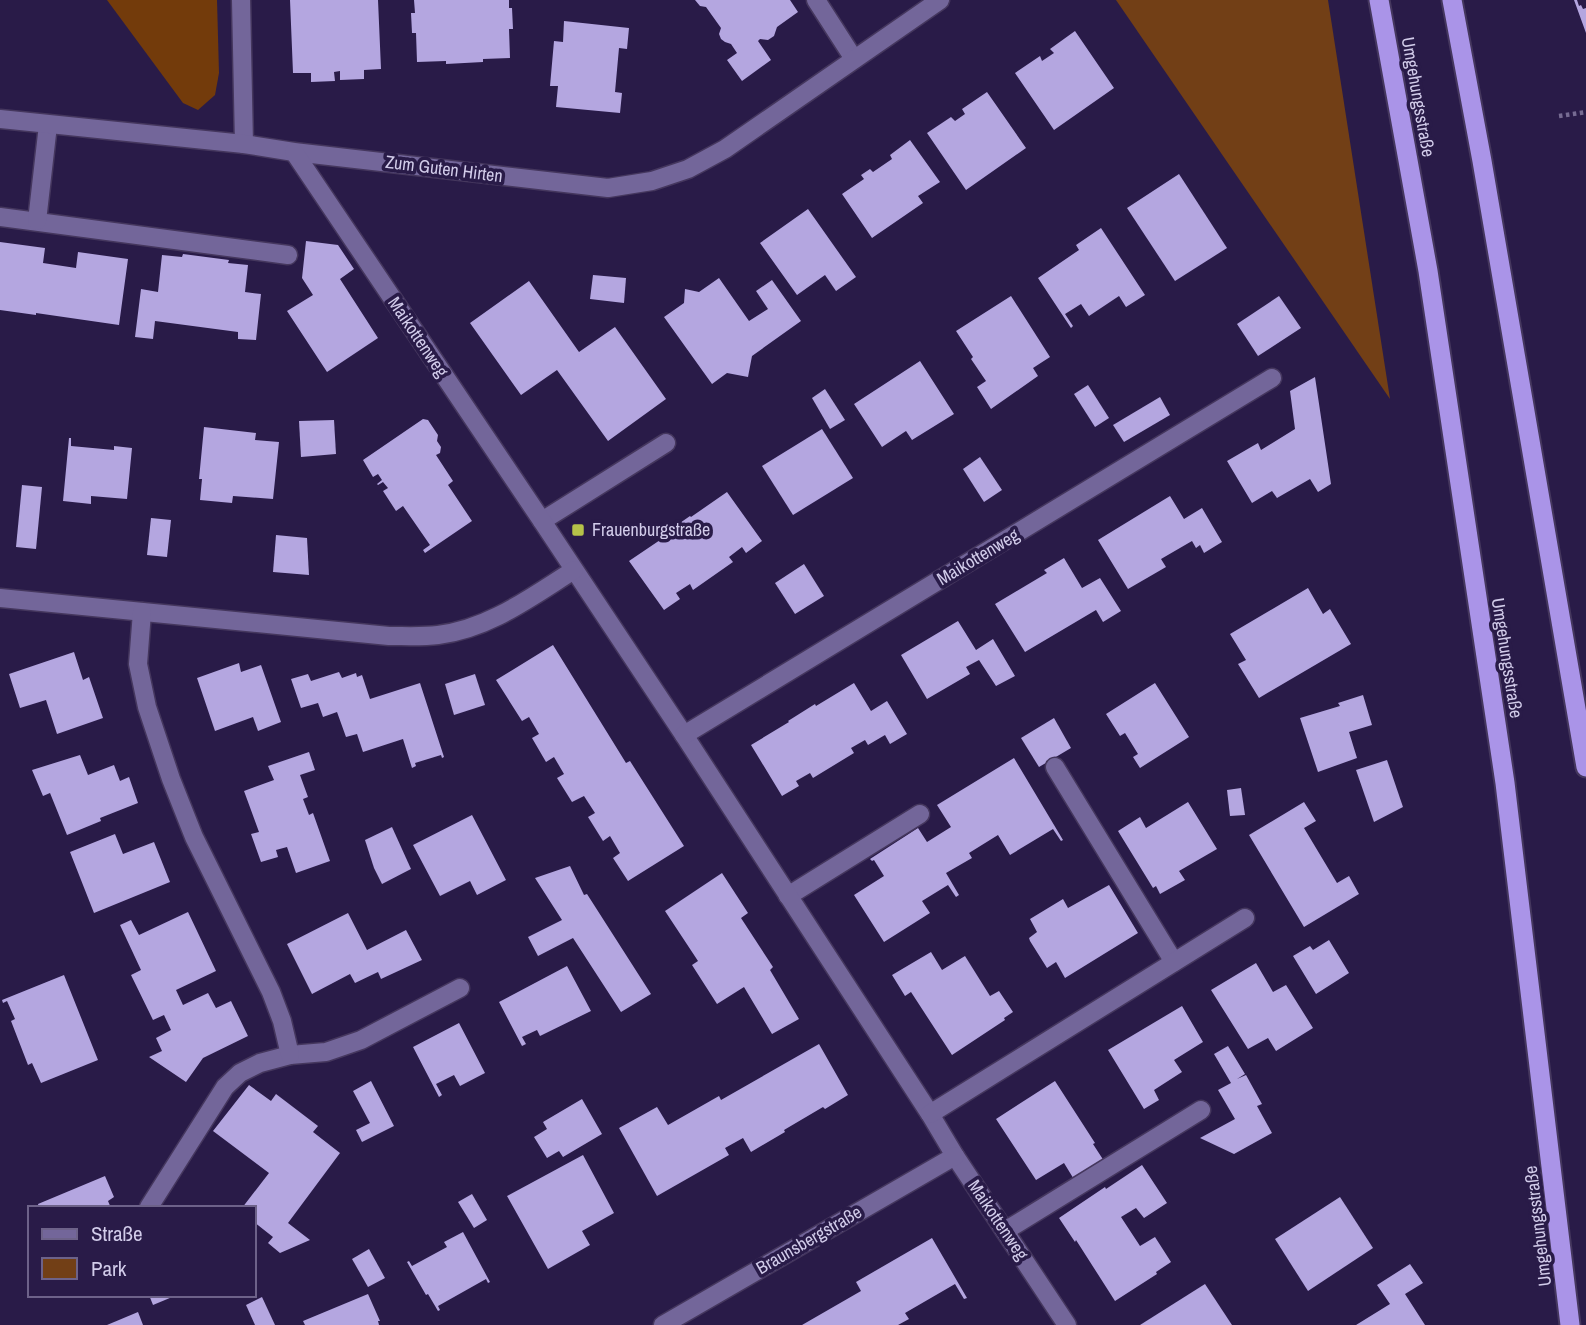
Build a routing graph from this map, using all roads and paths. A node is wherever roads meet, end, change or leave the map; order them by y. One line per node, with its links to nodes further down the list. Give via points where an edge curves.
1 (241, 0): 11 (street)
2 (816, 0): 6 (street)
3 (940, 0): 6 (street, Zum Guten Hirten)
4 (1380, 0): 38 (highway, Umgehungsstraße, via 1428,271 1505,783)
5 (1452, 0): 24 (highway)
6 (854, 59): 12 (street, Zum Guten Hirten, via 725,149 652,181 608,188)
7 (1586, 112): 8 (path)
8 (1559, 116)
9 (0, 118): 10 (street, Zum Guten Hirten)
10 (48, 125): 11 (street, Zum Guten Hirten); 14 (street)
11 (244, 144): 12 (street, Zum Guten Hirten)
12 (294, 152): 18 (street, Maikottenweg)
13 (0, 217): 14 (street)
14 (37, 221): 15 (street)
15 (288, 255)
16 (1272, 378): 22 (street, Maikottenweg)
17 (666, 443): 18 (street)
18 (542, 521): 19 (street, Maikottenweg)
19 (574, 570): 21 (street, via 494,618 438,635 389,636); 22 (street, Maikottenweg)
20 (0, 598): 21 (street)
21 (142, 612): 30 (street, via 138,664 170,779 271,992)
22 (684, 736): 26 (street, Maikottenweg)
23 (1055, 767): 28 (street)
24 (1586, 767)
25 (920, 814): 26 (street)
26 (788, 896): 32 (street, Maikottenweg)
27 (1245, 918): 28 (street)
28 (1174, 962): 32 (street)
29 (460, 988): 30 (street, via 362,1040 326,1052)
30 (290, 1055): 34 (street, via 260,1063 225,1087)
31 (1201, 1110): 35 (street)
32 (930, 1114): 33 (street, Maikottenweg)
33 (955, 1156): 35 (street, Maikottenweg); 36 (street, Braunsbergstraße)
34 (150, 1206)
35 (1005, 1231): 37 (street, Maikottenweg)
36 (663, 1325)
37 (1067, 1325)
38 (1570, 1325)

